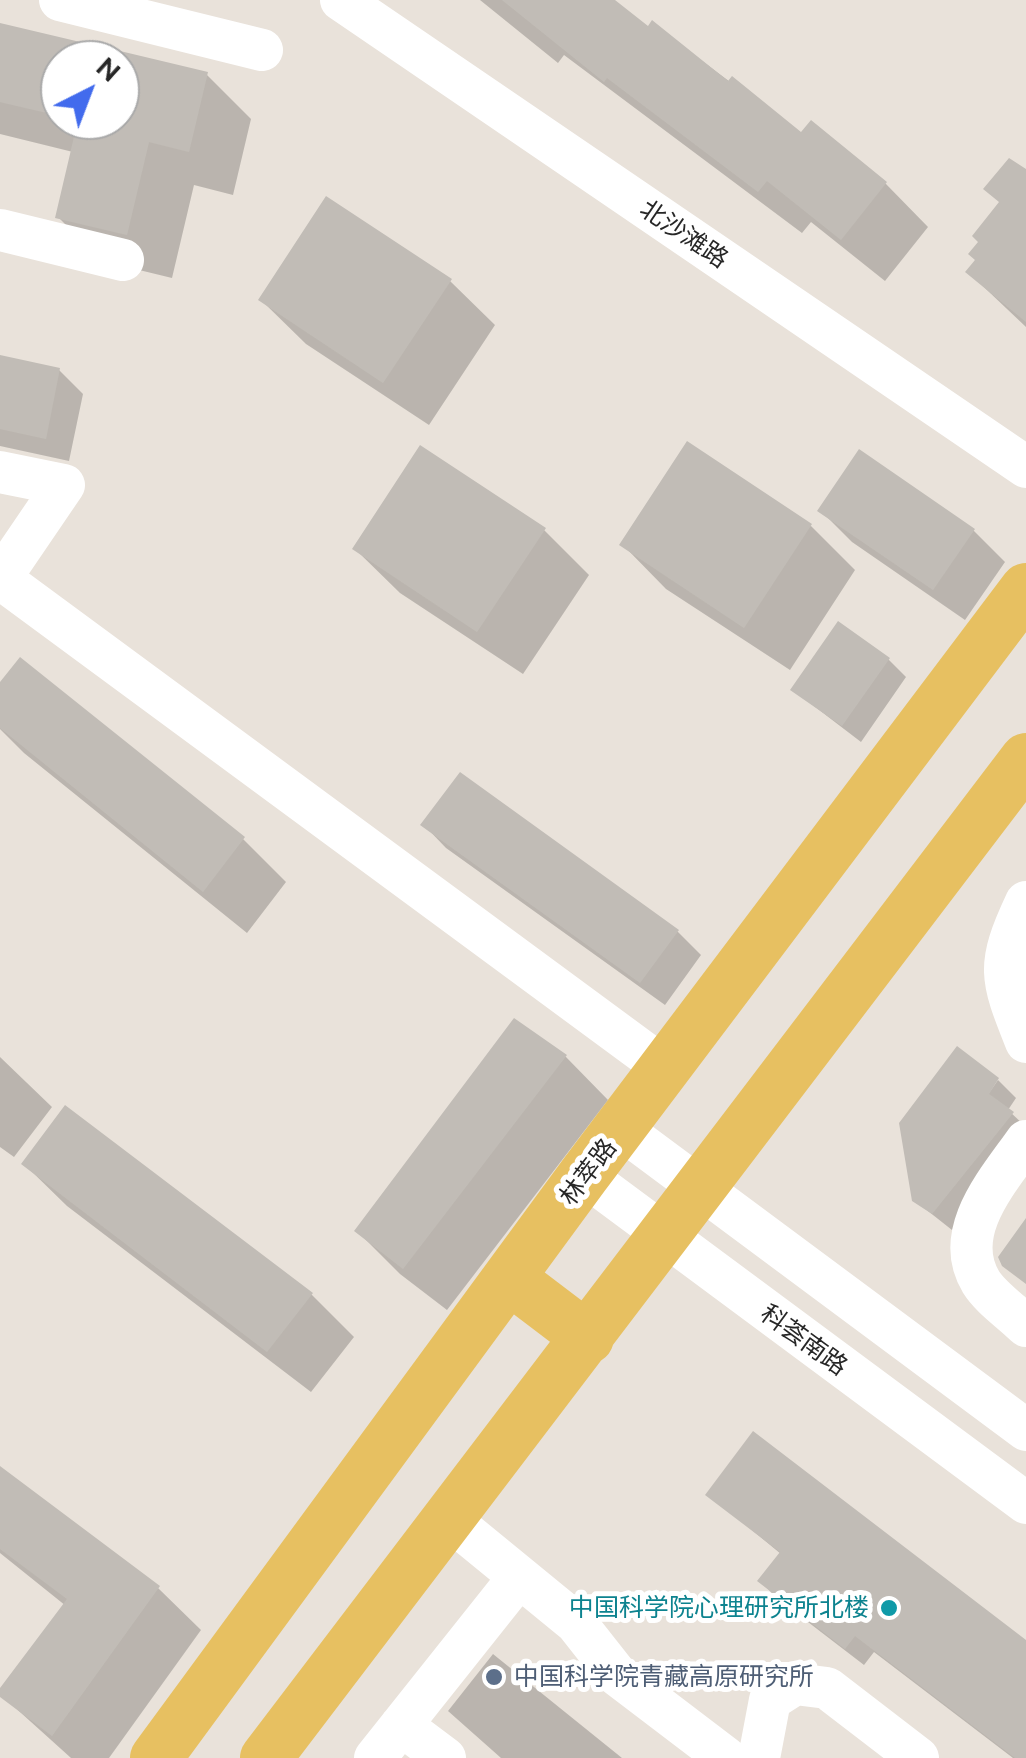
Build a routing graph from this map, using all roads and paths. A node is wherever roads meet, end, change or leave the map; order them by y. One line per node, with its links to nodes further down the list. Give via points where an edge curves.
1 (60, 0): 3 (street)
2 (342, 0): 6 (street, 北沙滩路)
3 (262, 50)
4 (0, 230): 5 (street)
5 (124, 260)
6 (1026, 467)
7 (0, 472): 8 (street, via 64,485)
8 (0, 579): 13 (street)
9 (1026, 589): 13 (main road, 林萃路)
10 (1026, 760): 17 (main road)
11 (1026, 902): 12 (street, via 1005,947 1003,974)
12 (1026, 1042)
13 (666, 1069): 14 (main road, 林萃路)
14 (621, 1129): 16 (main road, 林萃路); 17 (street)
15 (1026, 1141): 20 (street, via 982,1207 970,1238 971,1262 983,1286)
16 (584, 1176): 18 (street, 科荟南路); 19 (main road, 林萃路)
17 (701, 1192): 18 (main road); 22 (street)
18 (665, 1238): 21 (main road); 23 (street, 科荟南路)
19 (509, 1278): 21 (main road); 27 (main road, 林萃路)
20 (1026, 1326)
21 (588, 1338): 24 (main road)
22 (1026, 1430)
23 (1026, 1503)
24 (449, 1520): 25 (street); 28 (main road)
25 (519, 1577): 26 (street); 31 (street, via 576,1623 618,1675)
26 (402, 1725): 29 (street); 30 (street)
27 (156, 1758)
28 (266, 1758)
29 (375, 1758)
30 (444, 1758)
31 (726, 1758)
32 (759, 1758): 33 (street, via 770,1700 795,1684 827,1688)
33 (918, 1758)

